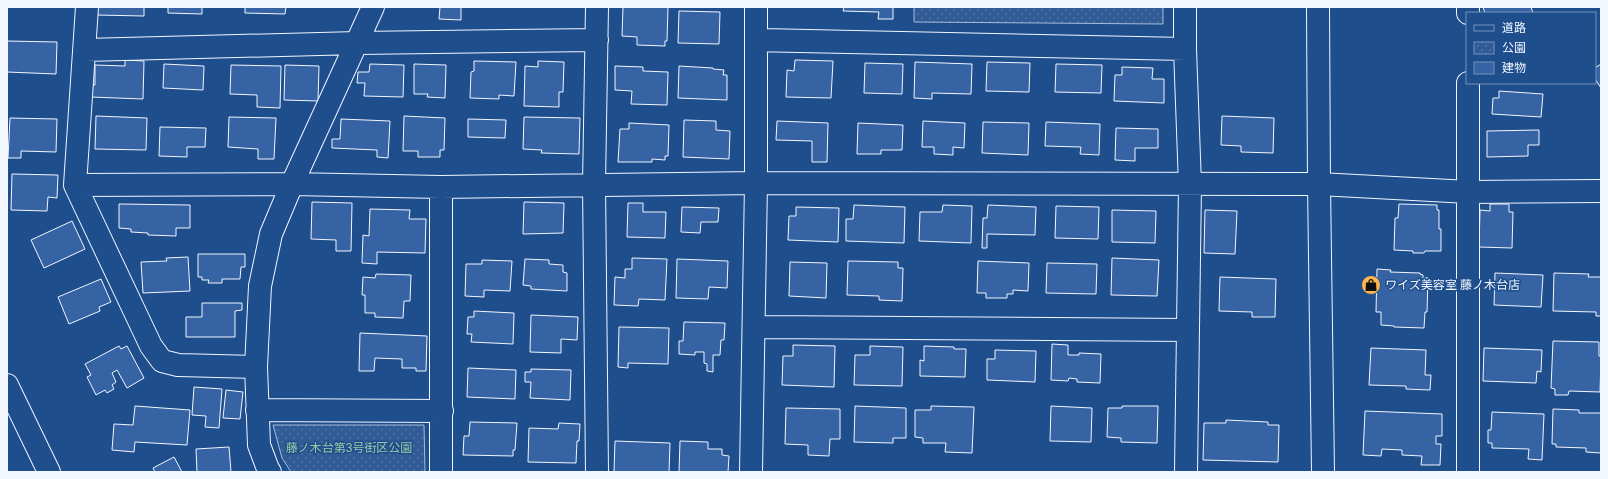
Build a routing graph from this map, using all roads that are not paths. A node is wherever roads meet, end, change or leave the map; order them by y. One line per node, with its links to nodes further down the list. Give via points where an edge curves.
1 (87, 7): 11 (street)
2 (373, 7): 9 (street)
3 (597, 7): 7 (street)
4 (756, 7): 8 (street)
5 (1185, 7): 10 (street)
6 (1318, 7): 16 (street)
7 (597, 40): 9 (street); 15 (street)
8 (756, 40): 10 (street); 13 (street)
9 (357, 43): 11 (street); 14 (street)
10 (1185, 49): 18 (street)
11 (85, 50): 17 (street)
12 (1468, 84): 21 (street)
13 (756, 183): 15 (street); 18 (street); 22 (street)
14 (292, 184): 17 (street); 19 (street); 24 (street, via 271,234 260,286)
15 (594, 184): 19 (street); 31 (street)
16 (1319, 184): 18 (street); 21 (street); 34 (street)
17 (76, 185): 24 (street, via 151,346 162,361 178,365)
18 (1190, 185): 23 (street)
19 (441, 187): 27 (street)
20 (1601, 191): 21 (street)
21 (1470, 192): 35 (street)
22 (754, 327): 23 (street); 32 (street)
23 (1188, 330): 33 (street)
24 (256, 367): 26 (street)
25 (7, 385): 29 (street)
26 (257, 410): 27 (street); 28 (street, via 259,445)
27 (442, 411): 30 (street)
28 (267, 471)
29 (49, 472)
30 (441, 472)
31 (597, 472)
32 (751, 472)
33 (1186, 472)
34 (1323, 472)
35 (1468, 472)

